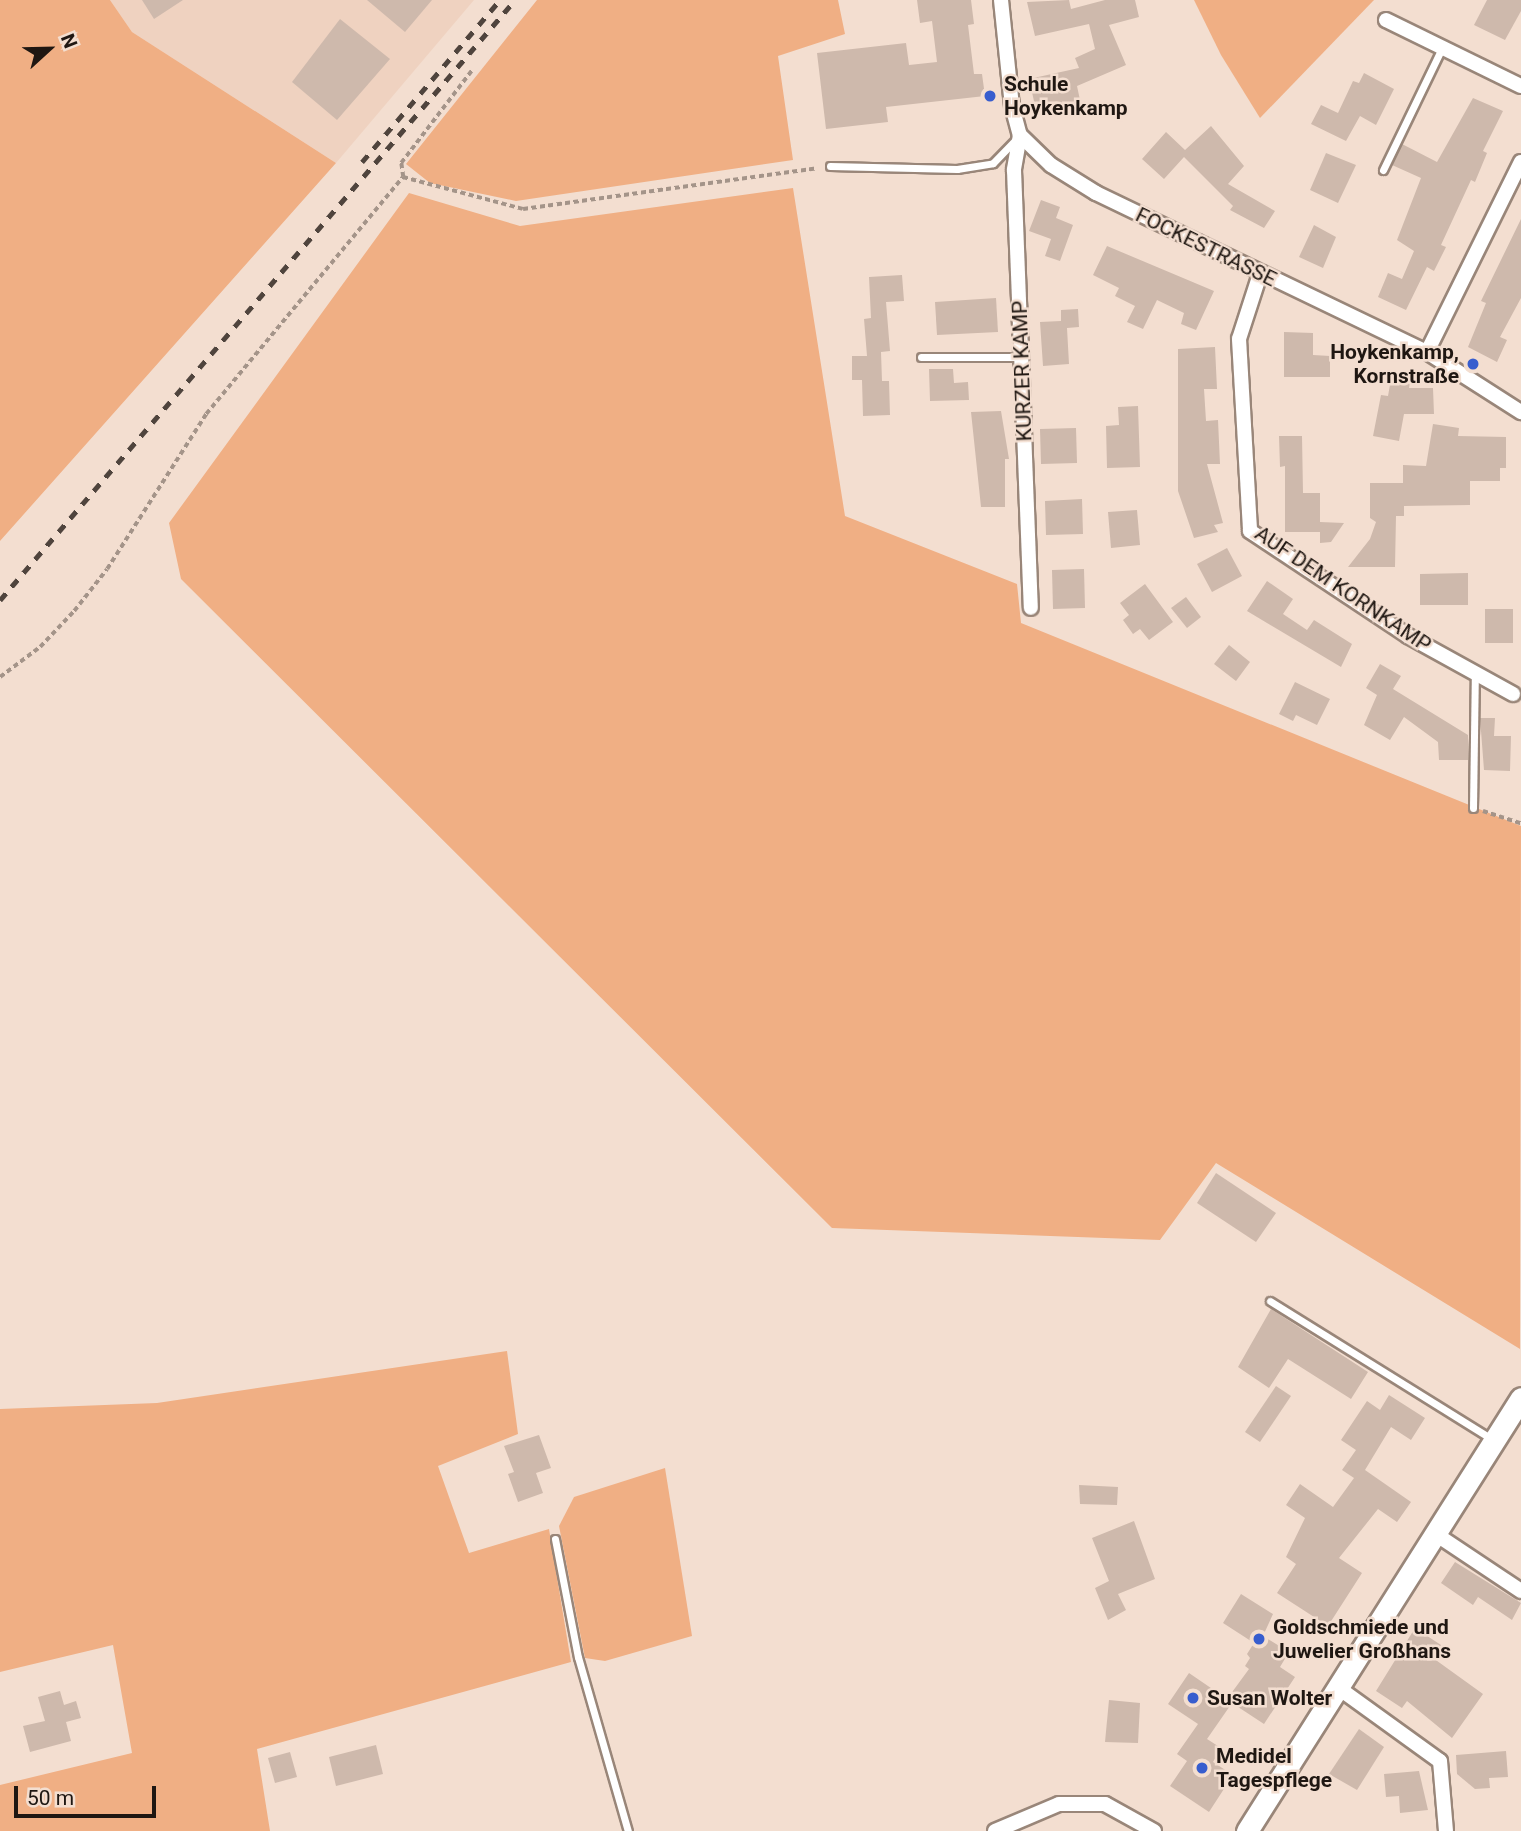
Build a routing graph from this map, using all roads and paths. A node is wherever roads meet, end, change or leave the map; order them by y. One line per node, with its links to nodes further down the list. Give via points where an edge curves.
1 (1002, 0): 6 (street, via 1012,106)
2 (1386, 20): 3 (street)
3 (1443, 47): 5 (street); 9 (lane)
4 (472, 70): 10 (path, via 401,163)
5 (1521, 86)
6 (1020, 135): 8 (lane, via 993,163 957,169); 11 (street, FOCKESTRASSE, via 1051,165 1096,193); 14 (street, KURZER KAMP, via 1014,170)
7 (1521, 162): 12 (street)
8 (830, 166): 10 (path, via 523,209)
9 (1383, 170)
10 (403, 177): 18 (path, via 206,414 107,569 74,611 40,647)
11 (1261, 274): 12 (street, FOCKESTRASSE); 17 (street, AUF DEM KORNKAMP, via 1239,339 1250,531 1408,636)
12 (1427, 352): 15 (street, FOCKESTRASSE)
13 (921, 357): 14 (lane)
14 (1021, 357): 16 (street, KURZER KAMP)
15 (1521, 412)
16 (1031, 608)
17 (1475, 673): 19 (street, AUF DEM KORNKAMP); 20 (lane)
18 (0, 677)
19 (1513, 694)
20 (1473, 808): 21 (path)
21 (1521, 823)
22 (1270, 1301): 24 (lane)
23 (1521, 1398): 24 (main road)
24 (1495, 1441): 25 (main road)
25 (1437, 1535): 27 (street); 28 (main road)
26 (555, 1539): 29 (lane, via 578,1657)
27 (1521, 1591)
28 (1340, 1689): 32 (main road); 33 (street, via 1440,1761)
29 (628, 1831)
30 (995, 1831): 31 (street, via 1059,1804 1105,1804)
31 (1154, 1831)
32 (1247, 1831)
33 (1446, 1831)

